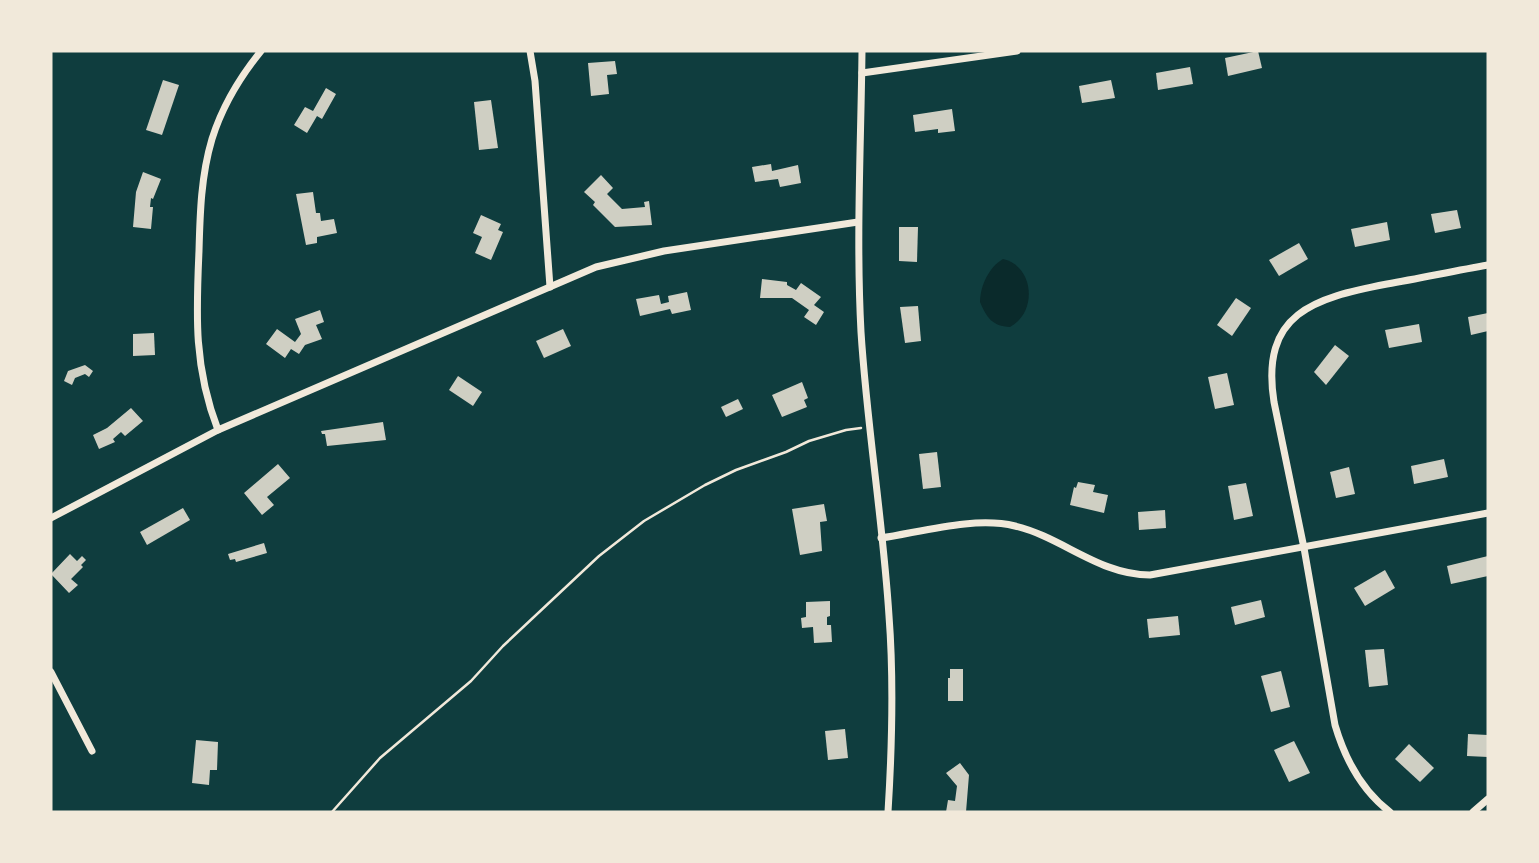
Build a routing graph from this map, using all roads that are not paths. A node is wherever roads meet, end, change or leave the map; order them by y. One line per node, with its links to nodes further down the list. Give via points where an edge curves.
1 (261, 51): 9 (street, via 219,120 203,181 197,347)
2 (530, 51): 8 (street)
3 (862, 51): 5 (street)
4 (1017, 51): 5 (street)
5 (862, 73): 6 (street)
6 (858, 222): 8 (street, via 615,261); 12 (street, via 861,330)
7 (1488, 265): 13 (street, via 1332,296 1300,312 1287,326 1273,356 1272,386)
8 (550, 287): 9 (street)
9 (218, 430): 11 (street)
10 (1488, 513): 13 (street)
11 (51, 518)
12 (881, 538): 13 (street, via 974,524 1015,526 1134,575); 17 (street, via 891,653)
13 (1304, 548): 18 (street, via 1340,743 1364,786)
14 (51, 672): 15 (street)
15 (92, 751)
16 (1488, 799): 19 (street)
17 (888, 812)
18 (1390, 812)
19 (1473, 812)

